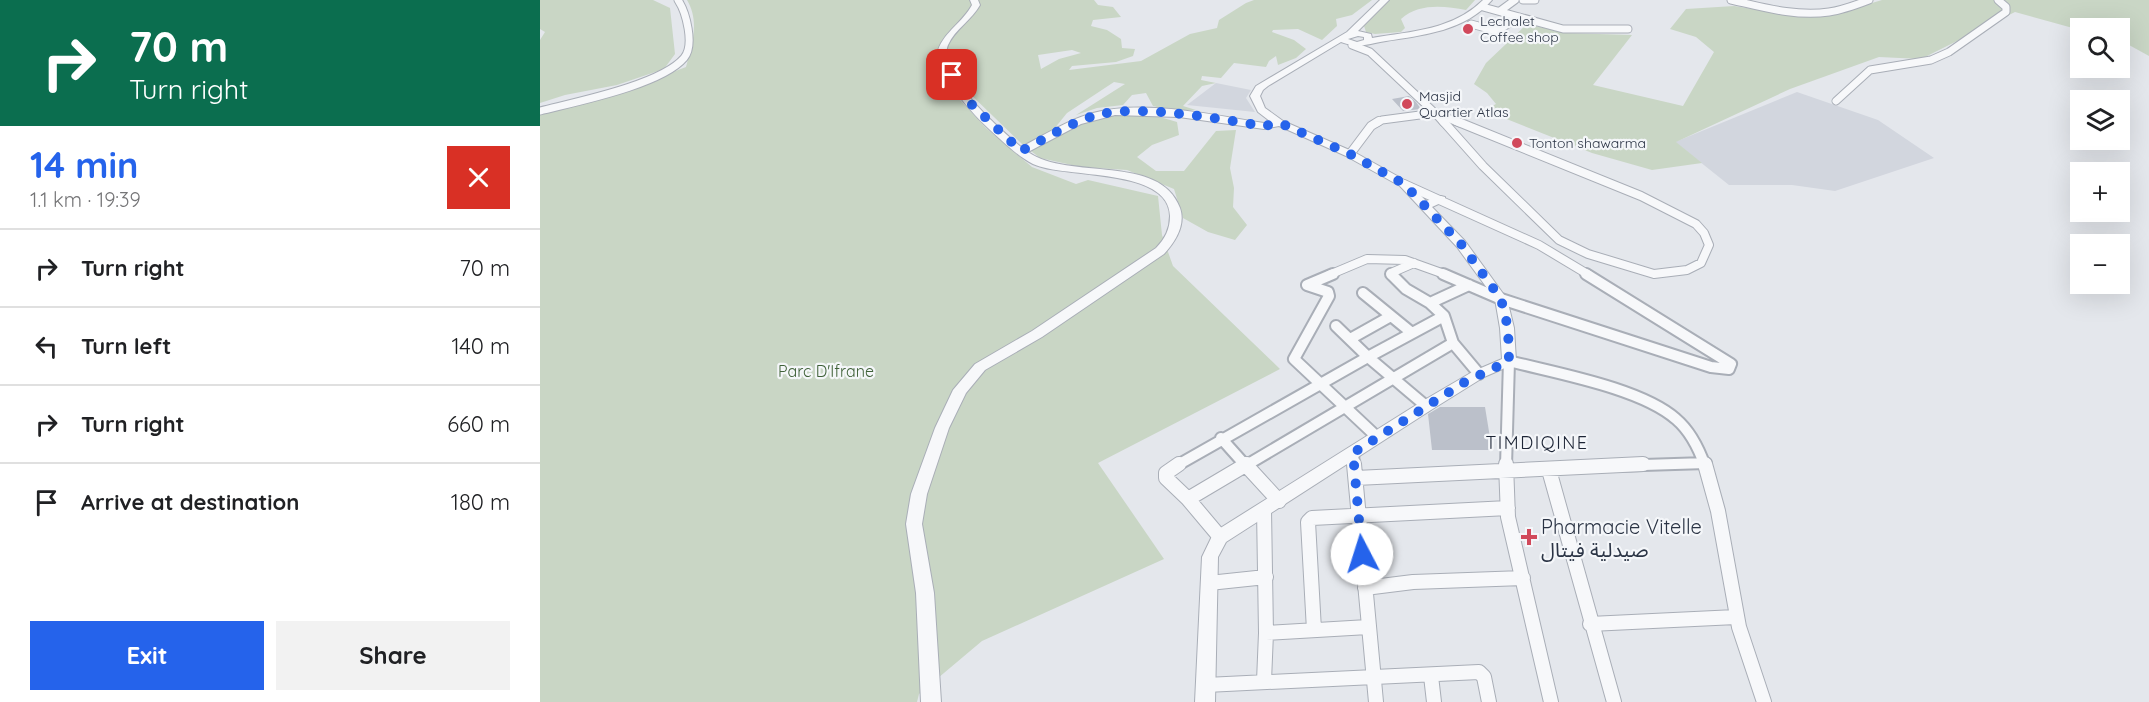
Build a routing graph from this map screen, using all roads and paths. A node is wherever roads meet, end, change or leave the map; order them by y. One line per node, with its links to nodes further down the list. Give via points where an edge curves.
1 (678, 0): 22 (street, via 689,39 687,55 680,63 644,81)
2 (974, 0): 25 (street, via 974,10 951,30 944,43 945,61 968,101)
3 (1385, 0): 19 (street)
4 (1515, 0): 13 (street)
5 (1523, 0): 6 (street)
6 (1534, 0)
7 (1731, 0): 12 (street)
8 (1788, 0): 12 (street)
9 (1869, 0): 12 (street, via 1825,13)
10 (1998, 0): 21 (street, via 2006,6 2006,12 1949,52 1925,62 1876,68)
11 (1485, 3): 13 (street); 19 (street, via 1451,25)
12 (1788, 12)
13 (1500, 14): 14 (street)
14 (1519, 17): 17 (street, via 1497,31); 18 (street, via 1563,29)
15 (1489, 22): 17 (street)
16 (1471, 24): 17 (street)
17 (1482, 27)
18 (1628, 29)
19 (1365, 39): 20 (street); 20 (street); 23 (street)
20 (1348, 40): 24 (street, via 1323,50 1259,88 1255,96 1257,105)
21 (1836, 101)
22 (540, 111)
23 (1435, 113): 26 (street, via 1374,123); 30 (street); 32 (street, via 1672,210 1696,224 1709,245 1701,263 1670,273 1654,274)
24 (1280, 123): 25 (street, via 1264,126 1155,113 1111,112 1080,122); 26 (street)
25 (1021, 151): 79 (street, via 1039,163 1133,177 1161,188 1173,205 1175,227 1160,251 1037,334 980,367 960,390 919,494 914,524 925,593)
26 (1350, 154): 27 (street)
27 (1404, 184): 28 (street); 29 (street)
28 (1441, 199): 29 (street); 31 (street)
29 (1425, 206): 37 (street, via 1461,244)
30 (1559, 240): 31 (street); 32 (street)
31 (1546, 249): 34 (street)
32 (1588, 254): 34 (street)
33 (1414, 263): 35 (street); 38 (street, via 1391,276); 49 (street, via 1367,259 1307,285 1328,292 1329,296 1294,359)
34 (1573, 265): 37 (street, via 1727,360 1731,364 1729,369 1712,367)
35 (1468, 285): 37 (street); 38 (street)
36 (1363, 293): 39 (street)
37 (1501, 299): 46 (street, via 1508,328)
38 (1430, 303): 40 (street)
39 (1391, 316): 42 (street); 43 (street)
40 (1444, 316): 42 (street); 44 (street)
41 (1336, 326): 43 (street)
42 (1412, 333): 45 (street)
43 (1350, 339): 45 (street)
44 (1453, 343): 47 (street); 48 (street)
45 (1368, 357): 48 (street); 49 (street)
46 (1509, 361): 47 (street); 55 (street, via 1646,402 1675,418 1696,443); 57 (street)
47 (1479, 374): 50 (street)
48 (1394, 378): 50 (street); 51 (street)
49 (1318, 384): 51 (street); 53 (street)
50 (1426, 406): 52 (street)
51 (1342, 408): 52 (street); 56 (street)
52 (1377, 437): 54 (street)
53 (1221, 438): 56 (street); 60 (street, via 1165,474)
54 (1353, 453): 59 (street); 61 (street)
55 (1706, 463): 58 (street); 70 (street)
56 (1248, 465): 60 (street); 61 (street)
57 (1506, 470): 58 (street); 59 (street); 62 (street)
58 (1549, 470): 71 (street)
59 (1356, 478): 64 (street)
60 (1188, 499): 65 (street)
61 (1279, 501): 63 (street)
62 (1508, 508): 64 (street); 67 (street)
63 (1264, 510): 65 (street); 66 (street)
64 (1359, 518): 69 (street); 73 (street, via 1318,516 1308,522)
65 (1220, 537): 68 (street, via 1211,552)
66 (1266, 577): 68 (street); 74 (street)
67 (1523, 578): 69 (street); 84 (street)
68 (1209, 583): 78 (street)
69 (1365, 588): 72 (street)
70 (1736, 616): 71 (street); 86 (street)
71 (1590, 624): 85 (street)
72 (1368, 627): 73 (street); 76 (street)
73 (1314, 630): 74 (street)
74 (1266, 633): 77 (street)
75 (1431, 676): 76 (street); 82 (street); 83 (street, via 1479,672 1484,677)
76 (1374, 678): 77 (street); 81 (street)
77 (1264, 681): 78 (street)
78 (1206, 685): 80 (street)
79 (931, 702)
80 (1205, 702)
81 (1376, 702)
82 (1434, 702)
83 (1489, 702)
84 (1551, 702)
85 (1614, 702)
86 (1764, 702)

